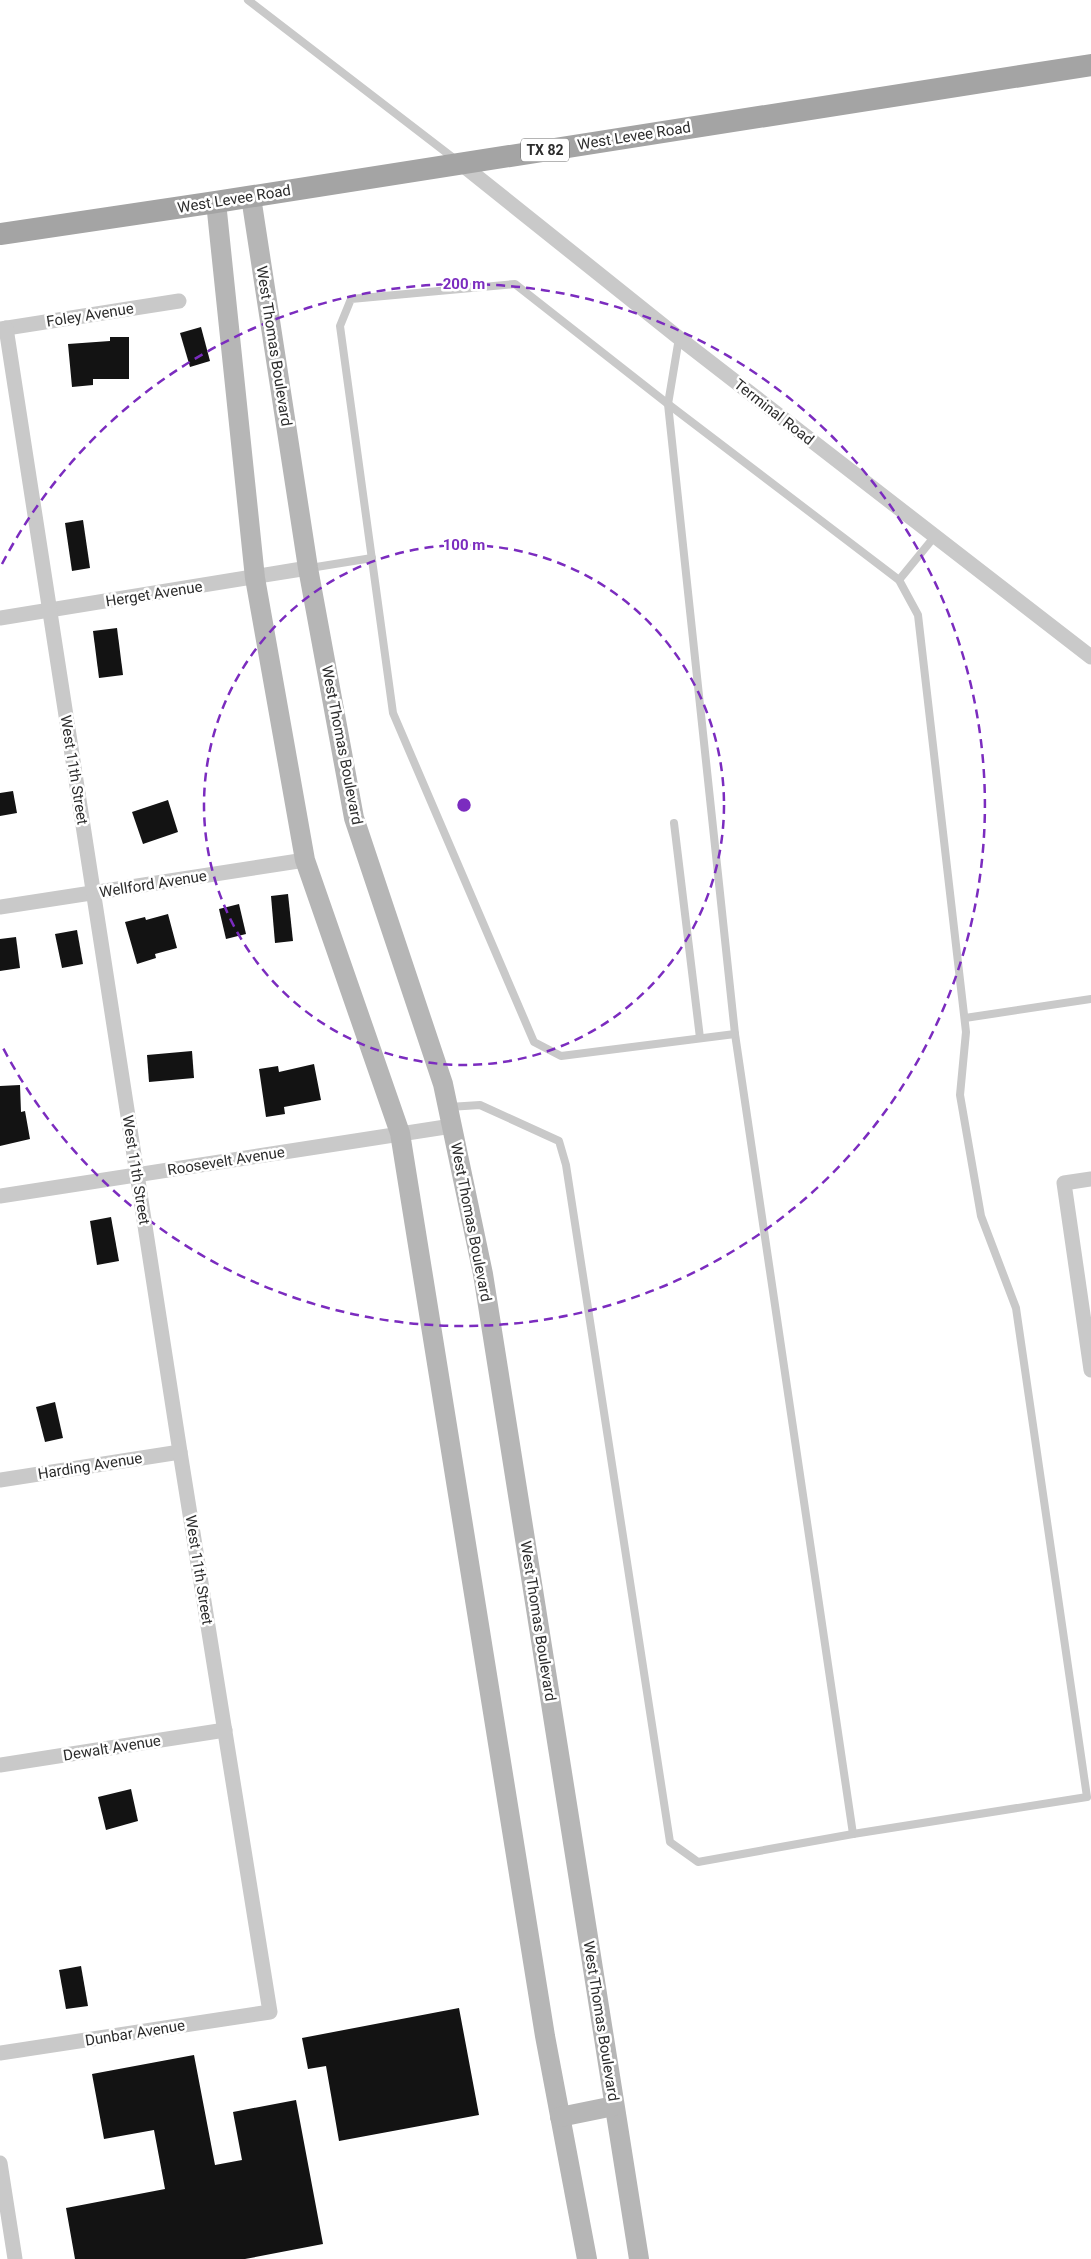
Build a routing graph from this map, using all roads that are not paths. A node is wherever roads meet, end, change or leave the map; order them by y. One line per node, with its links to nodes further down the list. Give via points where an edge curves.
1 (248, 0): 3 (lane)
2 (1091, 65): 3 (main road, West Levee Road / TX 82)
3 (460, 163): 4 (main road, West Levee Road / TX 82); 9 (street, Terminal Road)
4 (251, 197): 5 (main road, West Levee Road / TX 82); 13 (street, West Thomas Boulevard)
5 (216, 202): 6 (main road, West Levee Road / TX 82); 14 (street)
6 (0, 234)
7 (179, 301): 8 (street, Foley Avenue)
8 (3, 328): 16 (street, West 11th Street)
9 (679, 338): 10 (lane); 11 (street, Terminal Road)
10 (668, 404): 12 (lane, via 515,284 351,299 340,326); 15 (lane); 25 (lane)
11 (935, 536): 15 (lane); 18 (street, Terminal Road)
12 (372, 558): 13 (lane); 26 (lane, via 393,713 534,1042 561,1056)
13 (308, 568): 14 (street, Herget Avenue); 27 (street, West Thomas Boulevard, via 354,818 443,1084)
14 (256, 578): 16 (street, Herget Avenue); 20 (street)
15 (899, 580): 24 (lane, via 918,615)
16 (49, 611): 17 (street, Herget Avenue); 21 (street, West 11th Street)
17 (0, 618)
18 (1091, 657)
19 (674, 823): 26 (lane)
20 (305, 860): 21 (street, Wellford Avenue); 28 (street)
21 (93, 893): 22 (street, Wellford Avenue); 29 (street, West 11th Street)
22 (0, 907)
23 (1091, 999): 24 (lane)
24 (965, 1018): 37 (lane, via 960,1095 980,1216 1016,1308 1087,1797)
25 (735, 1034): 26 (lane); 37 (lane)
26 (700, 1038)
27 (450, 1116): 28 (street, Roosevelt Avenue); 37 (lane, via 480,1104 559,1141 561,1147 568,1174 670,1842 698,1862); 40 (street, West Thomas Boulevard, via 483,1274)
28 (400, 1133): 29 (street, Roosevelt Avenue); 41 (street)
29 (136, 1175): 31 (street, Roosevelt Avenue); 33 (street, West 11th Street)
30 (1091, 1179): 32 (street, via 1064,1183)
31 (0, 1196)
32 (1091, 1370)
33 (180, 1452): 34 (street, Harding Avenue); 35 (street, West 11th Street)
34 (0, 1480)
35 (225, 1730): 36 (street, Dewalt Avenue); 38 (street, West 11th Street)
36 (0, 1765)
37 (854, 1834)
38 (270, 2012): 39 (street, Dunbar Avenue)
39 (0, 2053)
40 (614, 2106): 41 (street); 45 (street, West Thomas Boulevard)
41 (560, 2117): 44 (street)
42 (0, 2163): 43 (street)
43 (15, 2259)
44 (587, 2259)
45 (639, 2259)

